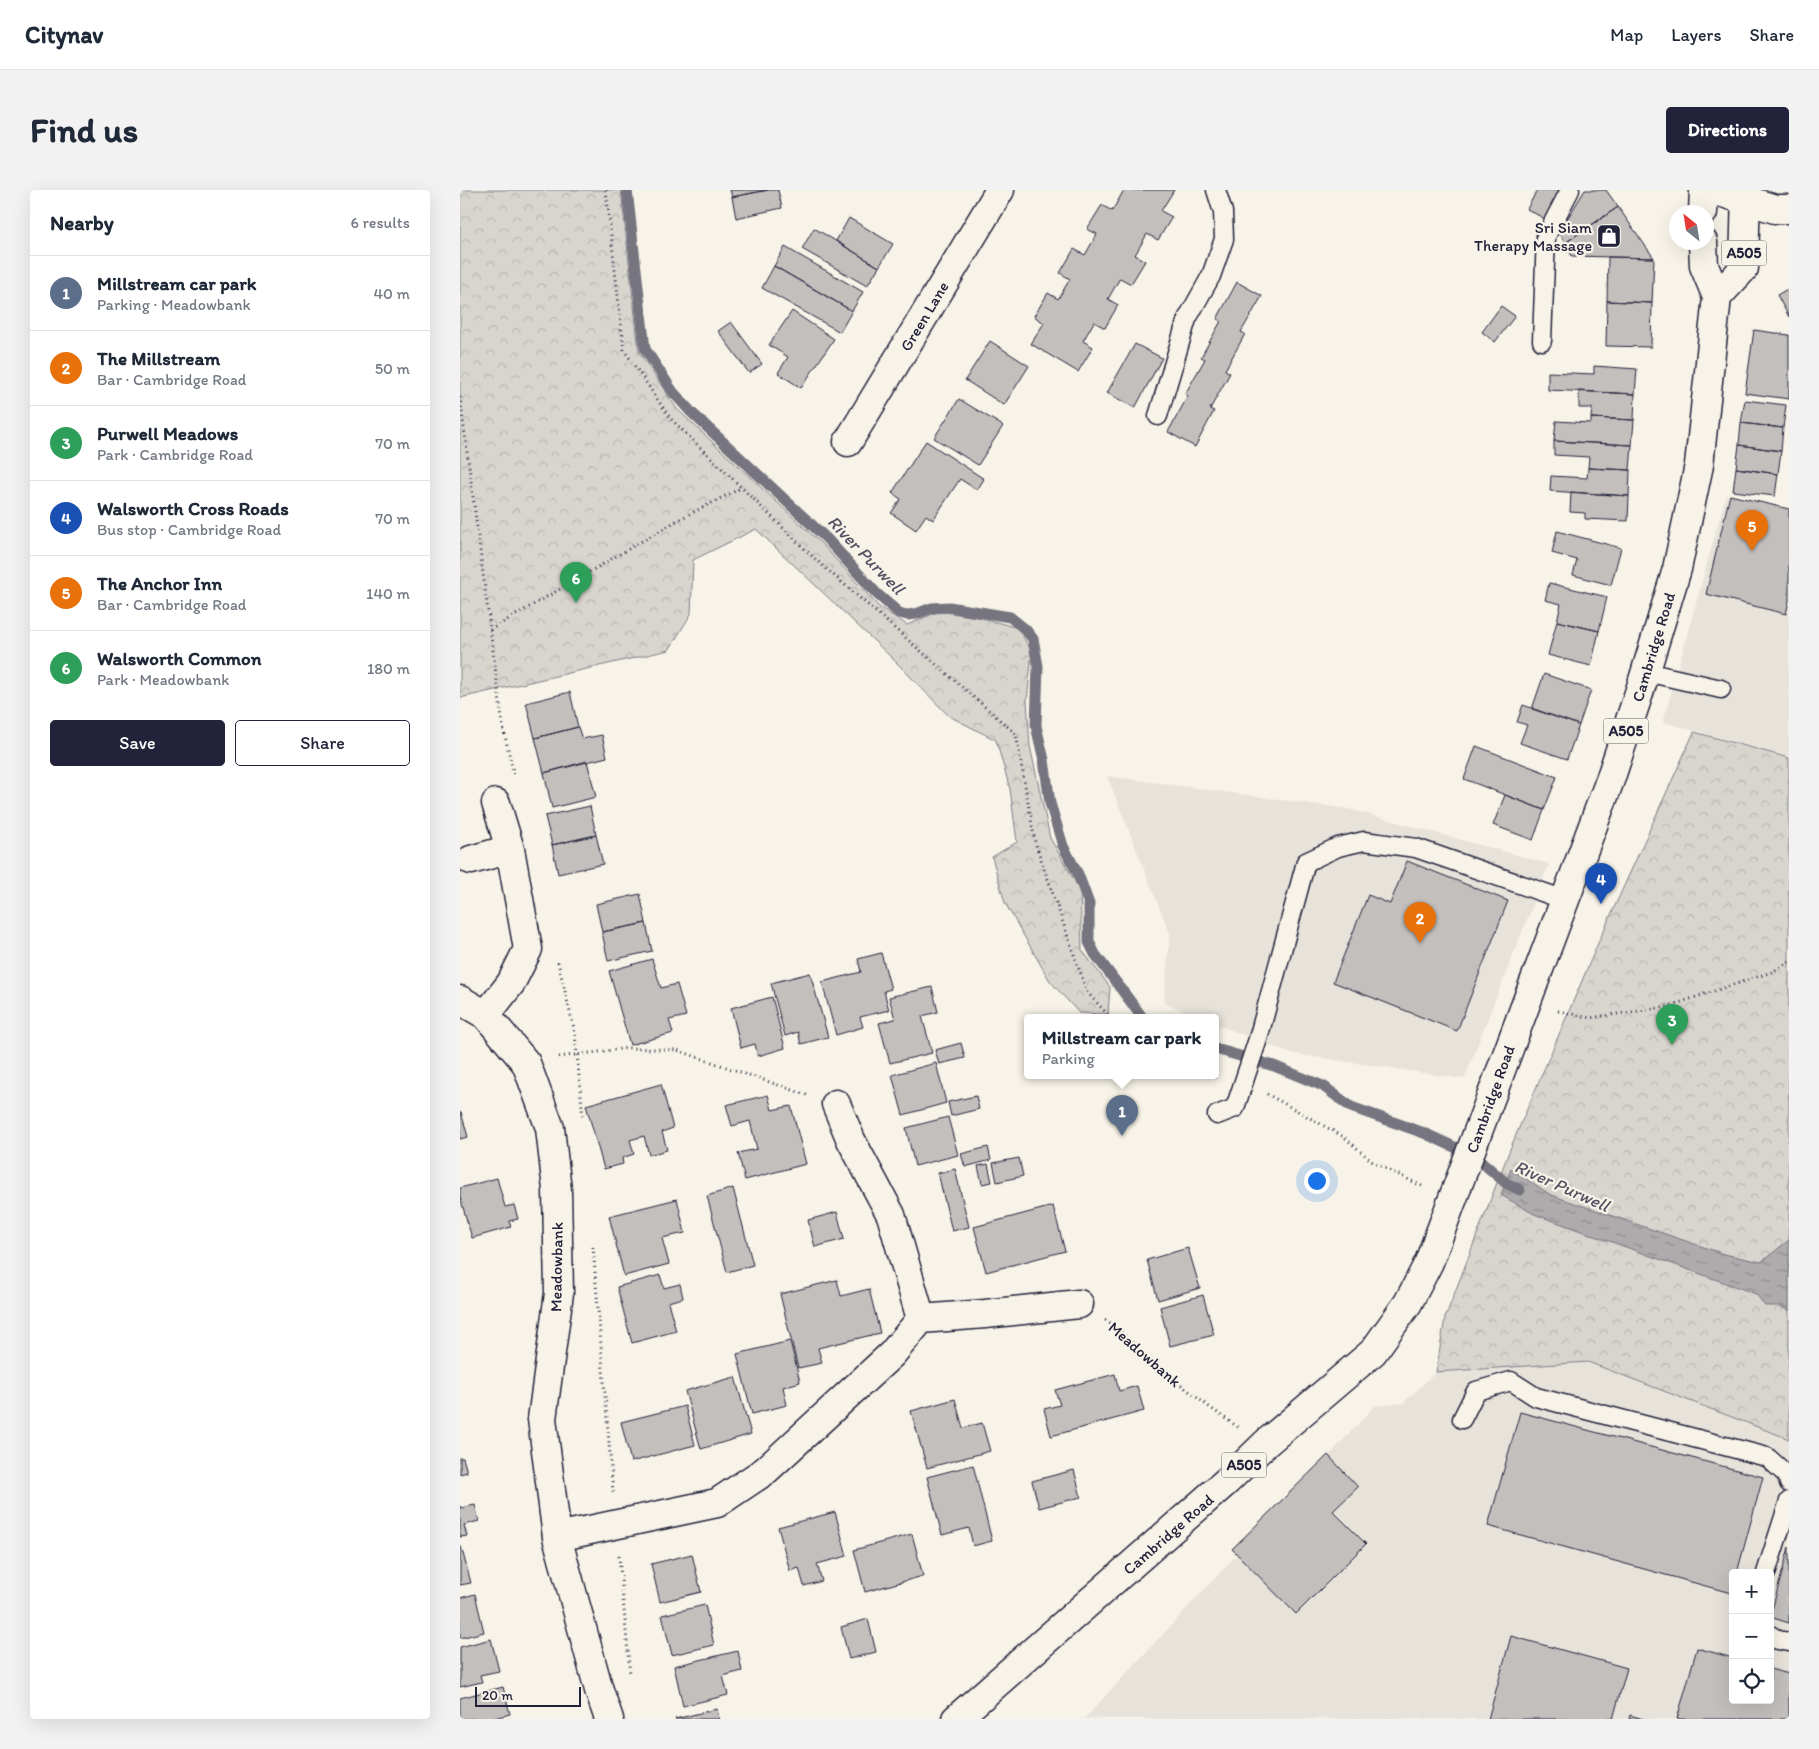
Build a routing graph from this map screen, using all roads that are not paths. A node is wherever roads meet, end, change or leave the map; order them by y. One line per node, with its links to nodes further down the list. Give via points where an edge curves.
1 (1000, 190): 13 (street, Green Lane)
2 (1216, 190): 12 (lane, via 1223,212 1224,239 1211,276 1187,319)
3 (1570, 190): 11 (lane, via 1546,236)
4 (1704, 190): 7 (street)
5 (1713, 190): 6 (street)
6 (1746, 195): 8 (street, via 1775,209); 10 (street, A505, via 1744,268)
7 (1704, 205)
8 (1789, 209)
9 (1703, 250): 10 (street, Cambridge Road / A505, via 1704,266)
10 (1717, 297): 14 (street, Cambridge Road / A505, via 1699,465 1677,569)
11 (1542, 341)
12 (1158, 416)
13 (848, 442)
14 (1646, 672): 15 (lane); 19 (street, Cambridge Road / A505, via 1610,780)
15 (1721, 689)
16 (496, 803): 17 (street)
17 (510, 849): 18 (street); 21 (street, via 528,949 511,984)
18 (470, 860)
19 (1564, 900): 23 (lane, via 1416,848 1364,841 1338,847 1306,862 1258,1039 1235,1108); 34 (street, Cambridge Road / A505, via 1429,1262 1408,1303 1373,1352)
20 (460, 1000): 21 (street, Meadowbank)
21 (486, 1014): 29 (street, Meadowbank, via 526,1062 550,1128 556,1190 559,1293 542,1419)
22 (836, 1104): 25 (street, via 851,1140 891,1215)
23 (1216, 1115)
24 (1078, 1304): 25 (street)
25 (921, 1319): 29 (street, via 892,1354 765,1471 717,1503)
26 (1462, 1419): 27 (lane, via 1476,1391 1511,1381 1536,1397 1767,1457)
27 (1789, 1482)
28 (1789, 1501): 30 (lane)
29 (557, 1537): 33 (street, Meadowbank)
30 (1767, 1569)
31 (1774, 1638): 32 (lane)
32 (1789, 1642)
33 (609, 1719)
34 (956, 1719)

